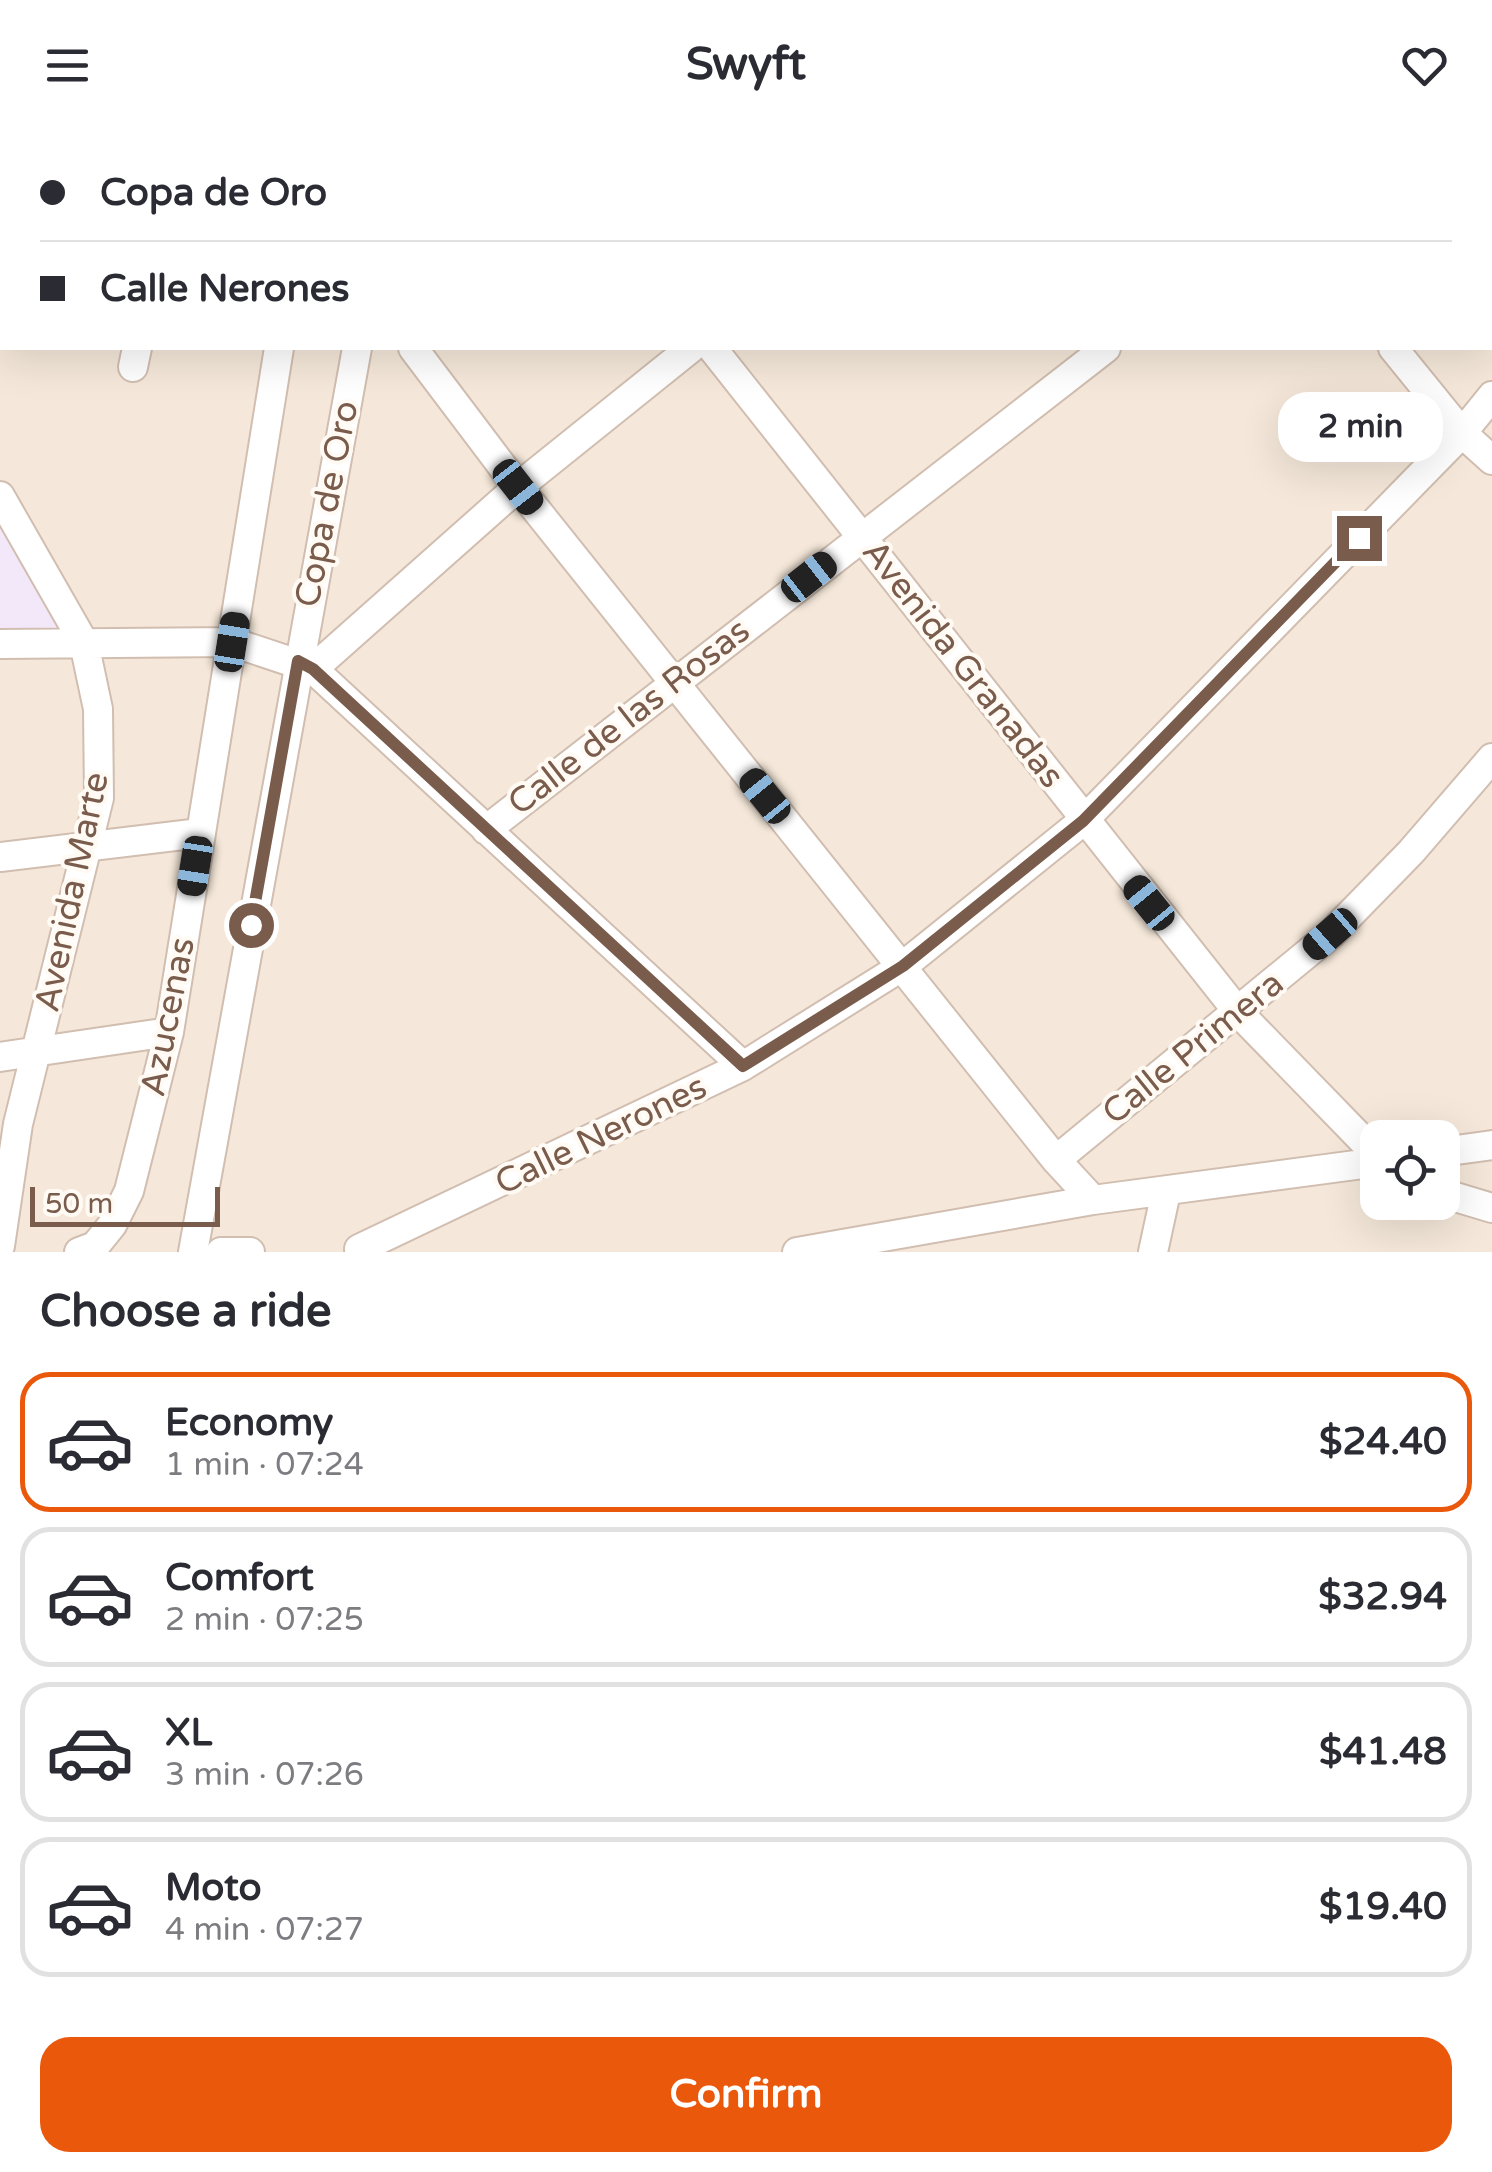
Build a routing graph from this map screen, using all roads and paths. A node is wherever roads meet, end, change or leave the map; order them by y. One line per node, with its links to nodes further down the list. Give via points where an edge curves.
1 (279, 350): 14 (street, Azucenas)
2 (357, 350): 17 (street, Copa de Oro)
3 (415, 350): 11 (street)
4 (689, 350): 11 (street)
5 (714, 350): 13 (street, Avenida Granadas)
6 (1103, 350): 13 (street, Calle de las Rosas)
7 (1395, 350): 9 (street)
8 (1492, 396): 9 (street, Calle Nerones)
9 (1462, 433): 10 (street); 20 (street, Calle Nerones)
10 (1492, 460)
11 (518, 487): 17 (street); 18 (street)
12 (0, 496): 16 (street, Avenida Marte)
13 (863, 534): 18 (street, Calle de las Rosas); 20 (street, Avenida Granadas)
14 (232, 642): 16 (street); 17 (street); 22 (street, Azucenas)
15 (0, 644): 16 (street)
16 (84, 644): 23 (street, Avenida Marte, via 102,752 100,798)
17 (306, 665): 21 (street); 43 (street, Copa de Oro)
18 (672, 682): 21 (street, Calle de las Rosas); 25 (street)
19 (1492, 758): 26 (street, Calle Primera, via 1344,920)
20 (1083, 821): 25 (street, Calle Nerones); 26 (street, Avenida Granadas)
21 (486, 830): 30 (street)
22 (200, 834): 23 (street); 27 (street, Azucenas)
23 (87, 847): 24 (street); 28 (street, Avenida Marte)
24 (0, 857)
25 (903, 966): 30 (street, Calle Nerones); 34 (street)
26 (1238, 1012): 31 (street, Avenida Granadas); 34 (street, Calle Primera)
27 (168, 1032): 28 (street); 41 (street, Azucenas, via 129,1191)
28 (36, 1051): 29 (street); 40 (street, Avenida Marte)
29 (0, 1056)
30 (743, 1066): 42 (street, Calle Nerones)
31 (1360, 1140)
32 (1492, 1145): 33 (street)
33 (1460, 1149)
34 (1056, 1160): 38 (street)
35 (1360, 1162): 36 (street)
36 (1166, 1192): 38 (street); 47 (street)
37 (1460, 1198): 39 (street)
38 (1093, 1200): 46 (street)
39 (1492, 1208)
40 (0, 1246)
41 (94, 1250)
42 (356, 1251)
43 (193, 1252)
44 (221, 1252): 45 (street)
45 (250, 1252)
46 (797, 1252)
47 (1152, 1252)

